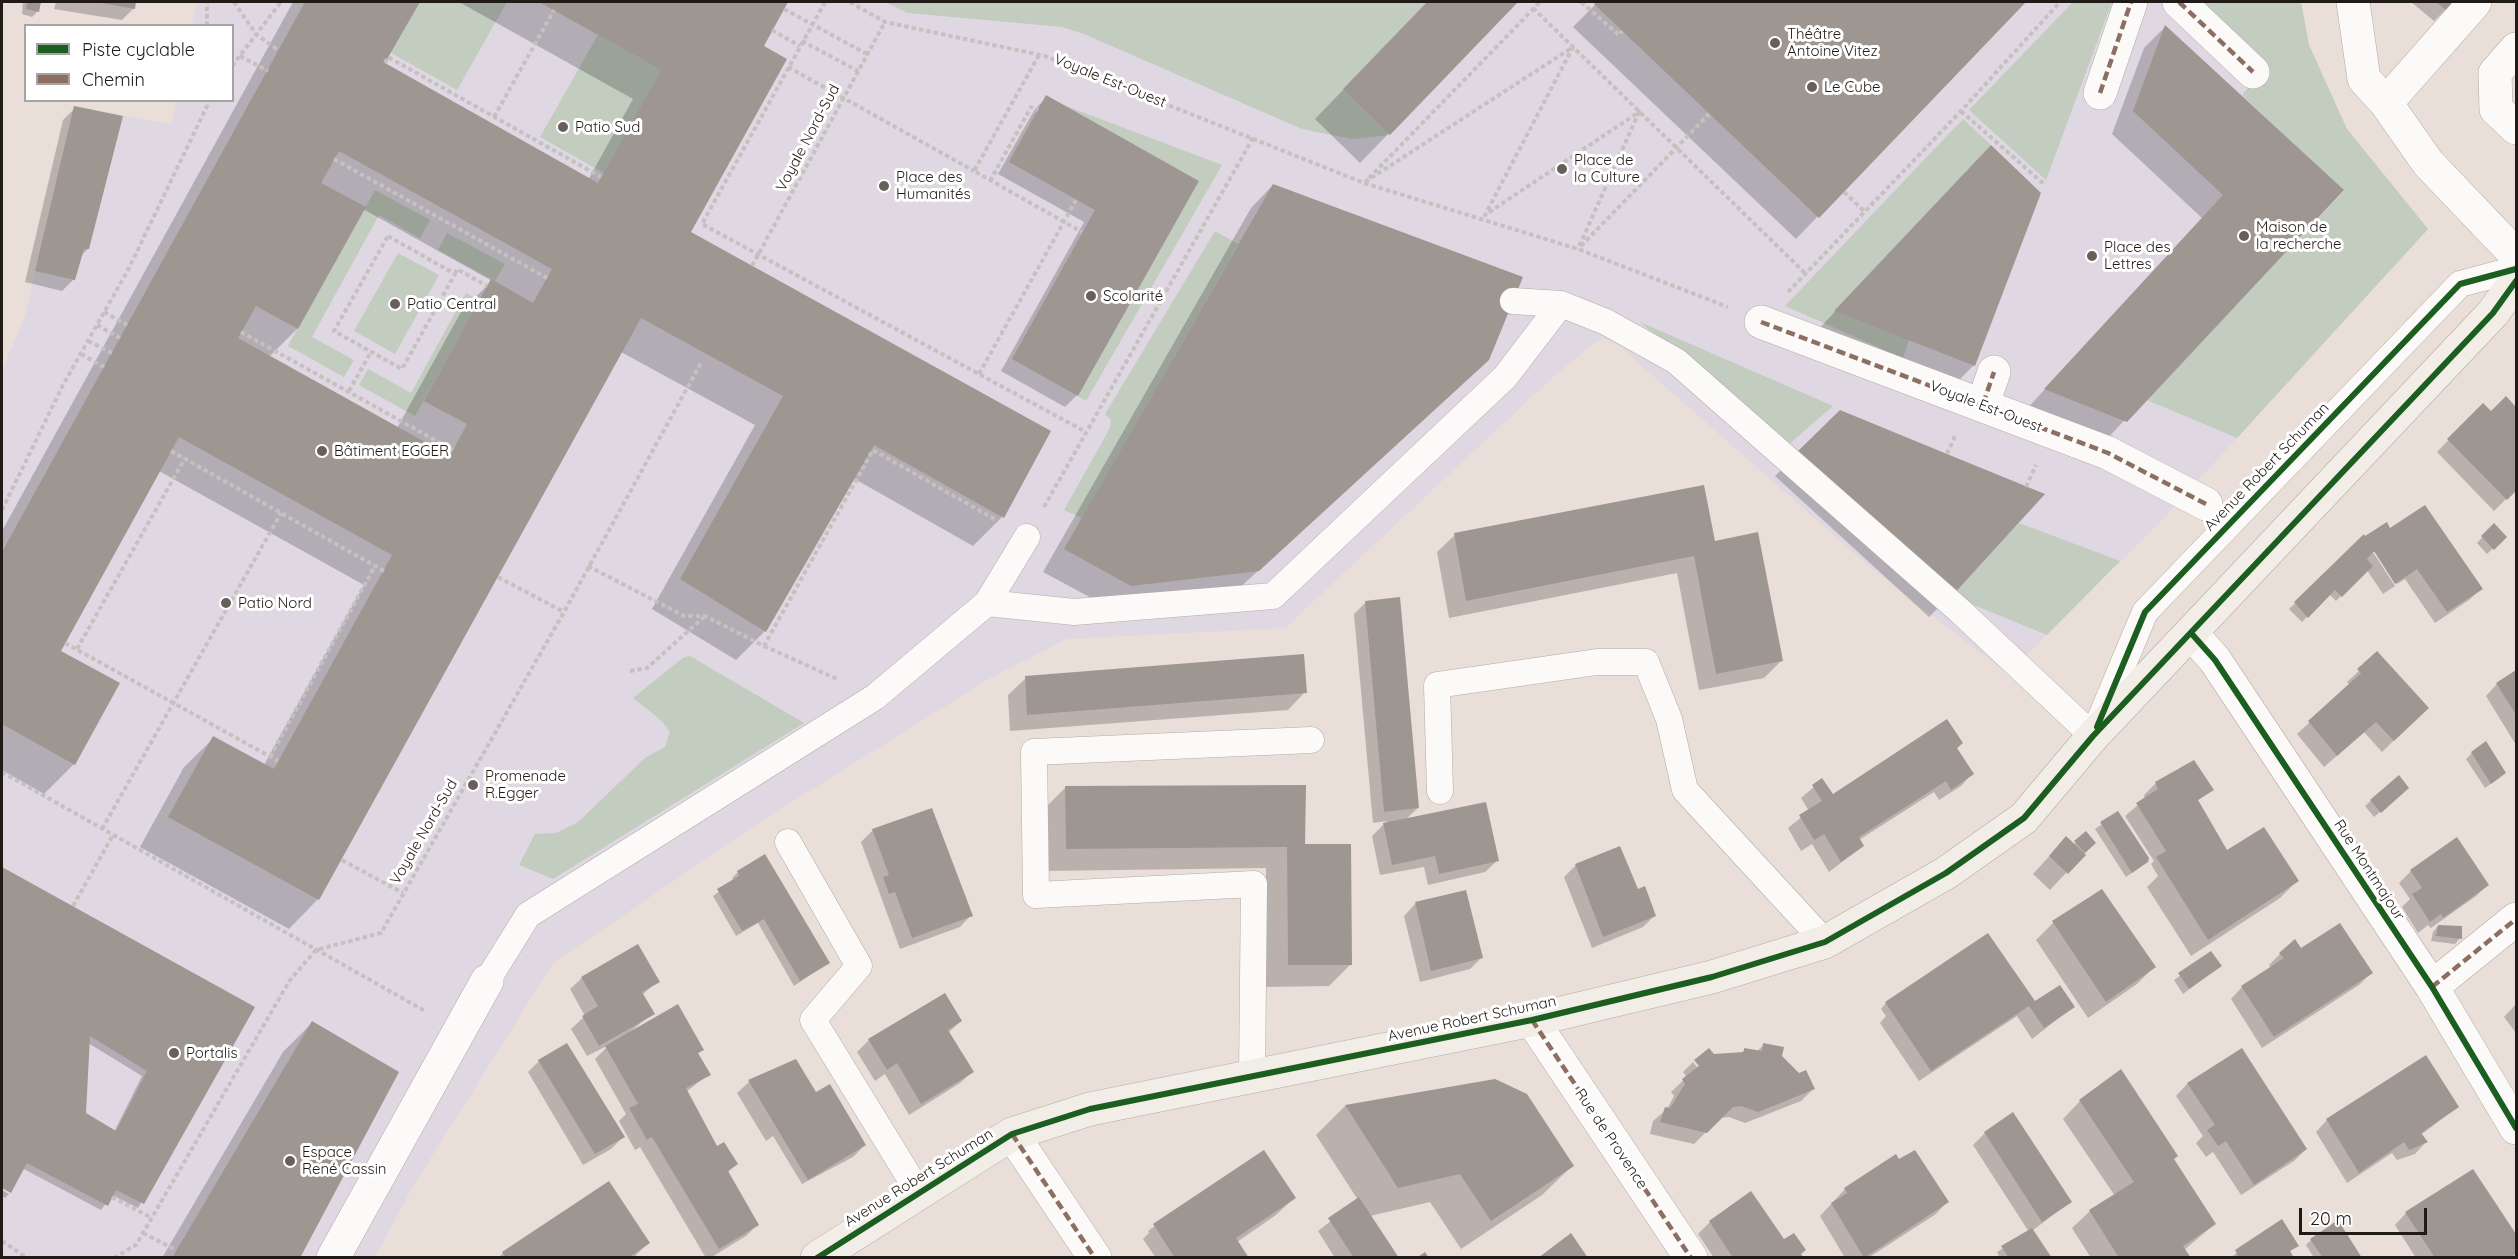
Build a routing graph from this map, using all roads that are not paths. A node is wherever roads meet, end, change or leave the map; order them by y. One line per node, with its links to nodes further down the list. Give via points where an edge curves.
1 (2131, 2): 7 (street)
2 (2180, 2): 6 (street)
3 (2354, 2): 8 (street, via 2364,79)
4 (2475, 2): 8 (street)
5 (2517, 49): 9 (street, via 2495,73 2496,109)
6 (2253, 72)
7 (2100, 93)
8 (2386, 103): 10 (street, via 2428,162)
9 (2517, 128)
10 (2517, 255)
11 (2517, 269): 22 (lane, Avenue Robert Schuman, via 2460,284 2145,612)
12 (2517, 281): 21 (street, Avenue Robert Schuman, via 2493,313)
13 (1513, 301): 14 (lane)
14 (1561, 304): 20 (lane, via 1505,377 1273,596 1074,612); 22 (lane, via 1606,322 1677,361)
15 (1750, 317): 17 (street, Voyale Est-Ouest)
16 (1994, 372): 17 (street)
17 (1983, 404): 18 (street, Voyale Est-Ouest, via 2108,453)
18 (2206, 504)
19 (1027, 537): 20 (lane)
20 (987, 603): 28 (lane, via 875,697 528,915)
21 (2191, 633): 22 (street, Avenue Robert Schuman); 29 (street, Rue Montmajour, via 2215,660)
22 (2093, 735): 27 (street, Avenue Robert Schuman, via 2024,819 1946,873)
23 (1311, 740): 31 (lane, via 1035,752 1036,895 1254,884)
24 (1440, 790): 27 (lane, via 1437,685 1597,662 1646,662 1669,719 1685,790)
25 (788, 842): 34 (lane, via 859,966 813,1020)
26 (2517, 919): 29 (street)
27 (1825, 942): 30 (street, Avenue Robert Schuman, via 1712,977)
28 (487, 981): 35 (street)
29 (2432, 987): 32 (street, Rue Montmajour)
30 (1532, 1020): 31 (street, Avenue Robert Schuman); 38 (street, Rue de Provence)
31 (1252, 1076): 33 (street, Avenue Robert Schuman, via 1090,1109)
32 (2517, 1128)
33 (1012, 1134): 34 (street, Avenue Robert Schuman); 37 (street)
34 (919, 1193): 36 (street, Avenue Robert Schuman)
35 (333, 1257)
36 (817, 1257)
37 (1095, 1257)
38 (1690, 1257)

